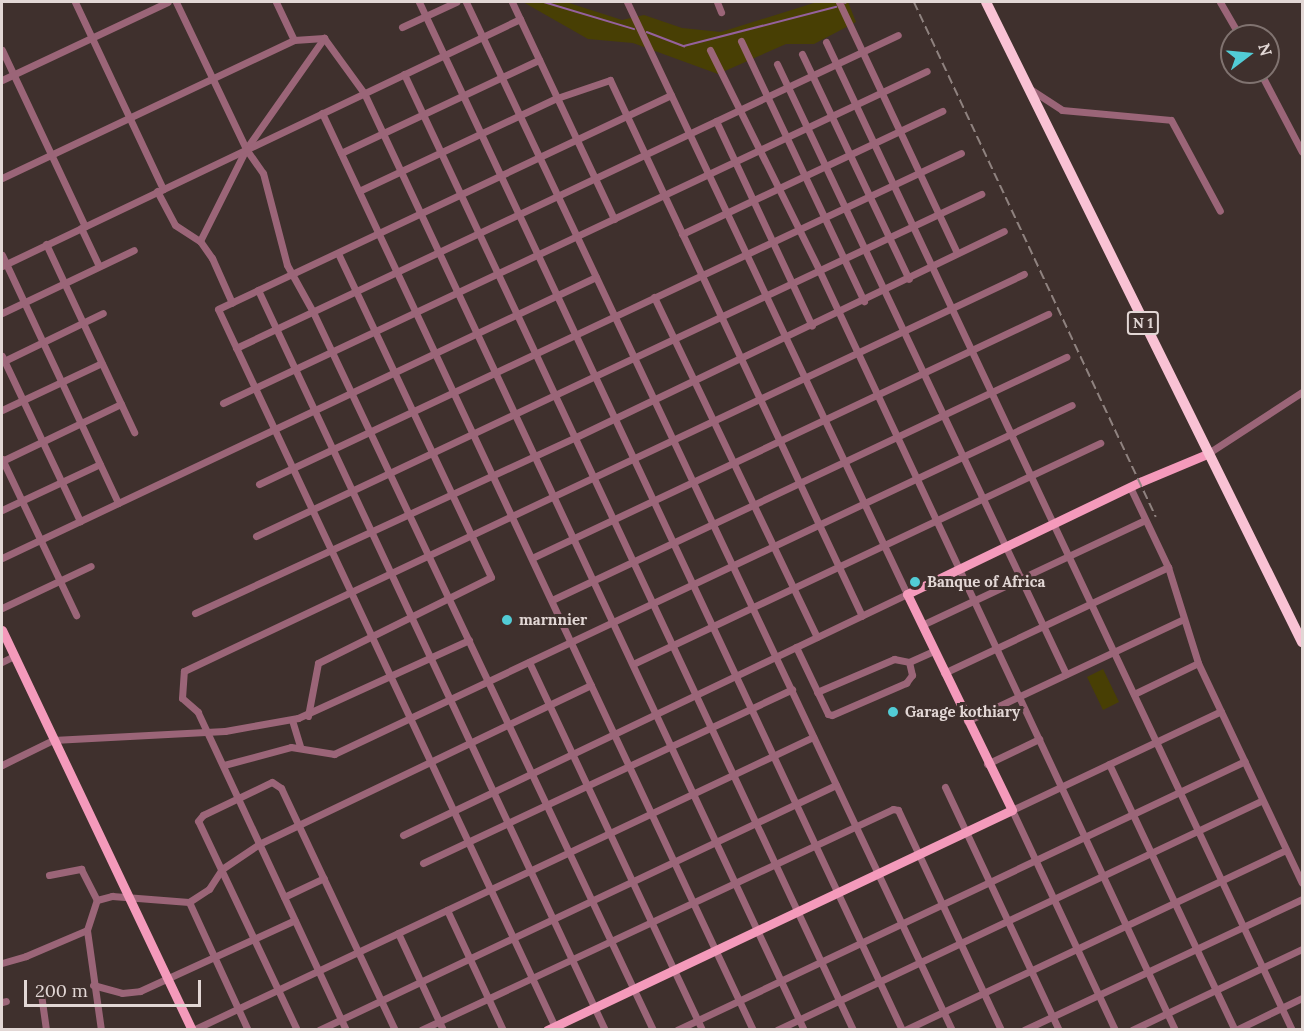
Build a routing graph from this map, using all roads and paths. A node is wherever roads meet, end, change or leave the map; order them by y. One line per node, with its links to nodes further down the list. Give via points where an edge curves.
1 (75, 2): 21 (street)
2 (168, 2): 21 (street)
3 (176, 2): 39 (street)
4 (276, 2): 23 (street)
5 (419, 2): 15 (street)
6 (456, 2): 15 (street)
7 (466, 2): 20 (street)
8 (512, 2): 16 (street)
9 (627, 2): 47 (street)
10 (717, 2): 14 (street)
11 (839, 2): 28 (street)
12 (986, 2): 43 (highway, N 1)
13 (1220, 2): 17 (street)
14 (722, 12)
15 (426, 16): 18 (street); 30 (street)
16 (520, 19): 20 (street); 31 (street)
17 (1233, 24)
18 (402, 27)
19 (898, 36): 28 (street)
20 (482, 37): 30 (street); 38 (street)
21 (92, 38): 36 (street); 58 (street)
22 (324, 38): 23 (street); 45 (street); 68 (street)
23 (294, 40): 39 (street)
24 (741, 41): 48 (street)
25 (826, 42): 33 (street)
26 (2, 50): 36 (street)
27 (710, 50): 51 (street)
28 (863, 52): 33 (street); 44 (street)
29 (802, 54): 37 (street)
30 (445, 55): 35 (street); 46 (street)
31 (539, 60): 38 (street); 49 (street)
32 (777, 64): 42 (street)
33 (837, 64): 37 (street); 50 (street)
34 (927, 71): 44 (street)
35 (404, 74): 45 (street); 54 (street)
36 (13, 75): 40 (street); 74 (street)
37 (813, 76): 42 (street); 57 (street)
38 (501, 77): 46 (street); 55 (street)
39 (213, 79): 58 (street); 68 (street)
40 (2, 80)
41 (1266, 84): 70 (street)
42 (788, 87): 48 (street); 60 (street)
43 (1029, 88): 98 (street, via 1062,110 1171,120); 223 (highway, N 1)
44 (882, 92): 50 (street); 61 (street)
45 (364, 93): 53 (street); 62 (street)
46 (464, 95): 54 (street); 63 (street)
47 (671, 95): 56 (street); 64 (street)
48 (768, 97): 51 (street); 65 (street)
49 (557, 98): 55 (street); 56 (street, via 610,80); 66 (street)
50 (856, 104): 57 (street); 67 (street)
51 (739, 111): 59 (street); 69 (street)
52 (942, 111): 61 (street)
53 (322, 113): 68 (street); 71 (street)
54 (423, 115): 62 (street); 72 (street)
55 (520, 116): 63 (street); 77 (street)
56 (627, 116): 66 (street); 75 (street)
57 (832, 116): 60 (street); 76 (street)
58 (130, 118): 74 (street); 89 (street)
59 (716, 121): 64 (street); 78 (street)
60 (807, 127): 65 (street); 79 (street)
61 (900, 131): 67 (street); 81 (street)
62 (383, 133): 71 (street); 80 (street)
63 (482, 134): 72 (street); 83 (street)
64 (690, 134): 75 (street); 82 (street)
65 (786, 137): 69 (street); 84 (street)
66 (577, 140): 77 (street); 86 (street)
67 (874, 143): 76 (street); 87 (street)
68 (246, 149): 89 (street); 115 (street); 131 (street, via 263,173)
69 (760, 149): 78 (street); 88 (street)
70 (1302, 152)
71 (341, 153): 90 (street)
72 (441, 153): 80 (street); 92 (street)
73 (961, 153): 81 (street)
74 (51, 155): 85 (street); 106 (street)
75 (645, 155): 86 (street); 93 (street)
76 (850, 155): 79 (street); 95 (street)
77 (539, 158): 83 (street); 94 (street)
78 (735, 161): 82 (street); 96 (street)
79 (826, 166): 84 (street); 97 (street)
80 (401, 172): 90 (street); 99 (street)
81 (919, 172): 87 (street); 102 (street)
82 (708, 174): 93 (street); 100 (street)
83 (501, 176): 92 (street); 101 (street)
84 (805, 176): 88 (street); 103 (street)
85 (2, 178)
86 (595, 179): 94 (street); 104 (street)
87 (893, 184): 95 (street); 105 (street)
88 (779, 189): 96 (street); 107 (street)
89 (160, 190): 106 (street); 115 (street, via 175,225)
90 (359, 191): 109 (street)
91 (981, 194): 102 (street)
92 (460, 195): 99 (street); 110 (street)
93 (664, 195): 104 (street); 111 (street)
94 (558, 196): 101 (street); 112 (street)
95 (869, 196): 97 (street); 113 (street)
96 (753, 200): 100 (street); 114 (street)
97 (845, 207): 103 (street); 117 (street)
98 (1220, 211)
99 (421, 213): 109 (street); 119 (street)
100 (727, 213): 111 (street); 123 (street)
101 (519, 214): 110 (street); 122 (street)
102 (939, 214): 105 (street); 121 (street)
103 (824, 217): 107 (street); 125 (street)
104 (614, 219): 112 (street)
105 (913, 226): 113 (street); 128 (street)
106 (83, 227): 116 (street); 127 (street)
107 (798, 230): 114 (street); 129 (street)
108 (1004, 231): 121 (street)
109 (379, 233): 120 (street); 130 (street)
110 (479, 234): 119 (street); 132 (street)
111 (682, 234): 134 (street)
112 (577, 236): 122 (street); 135 (street)
113 (889, 237): 117 (street); 136 (street)
114 (773, 241): 123 (street); 138 (street)
115 (200, 242): 148 (street, via 212,258)
116 (46, 244): 126 (street); 137 (street)
117 (864, 249): 125 (street); 141 (street)
118 (134, 250): 127 (street)
119 (439, 252): 130 (street); 142 (street)
120 (338, 253): 131 (street); 140 (street)
121 (957, 253): 128 (street)
122 (538, 254): 132 (street); 144 (street)
123 (746, 254): 134 (street); 143 (street)
124 (2, 255): 126 (street)
125 (843, 259): 129 (street); 146 (street)
126 (4, 265): 147 (street)
127 (99, 266): 137 (street)
128 (934, 267): 136 (street); 149 (street)
129 (819, 270): 138 (street); 154 (street)
130 (397, 272): 140 (street); 151 (street)
131 (292, 274): 139 (street); 150 (street)
132 (497, 274): 142 (street); 156 (street)
133 (1024, 274): 149 (street)
134 (702, 275): 145 (street); 158 (street)
135 (596, 277): 144 (street); 157 (street)
136 (909, 279): 141 (street)
137 (64, 283): 147 (street); 159 (street)
138 (792, 283): 143 (street); 160 (street)
139 (258, 291): 148 (street); 161 (street)
140 (356, 291): 150 (street); 162 (street)
141 (885, 291): 146 (street); 163 (street)
142 (458, 292): 151 (street); 164 (street)
143 (766, 295): 158 (street); 166 (street)
144 (558, 296): 156 (street); 165 (street)
145 (654, 297): 157 (street); 167 (street)
146 (864, 301): 154 (street)
147 (24, 302): 152 (street); 168 (street)
148 (232, 303): 169 (street, via 218,309)
149 (952, 308): 163 (street); 170 (street)
150 (313, 312): 161 (street); 171 (street)
151 (416, 312): 162 (street); 172 (street)
152 (2, 313)
153 (103, 313): 159 (street)
154 (838, 313): 160 (street); 174 (street)
155 (1048, 314): 170 (street)
156 (517, 315): 164 (street); 173 (street)
157 (614, 316): 165 (street); 175 (street)
158 (721, 316): 167 (street); 176 (street)
159 (83, 323): 168 (street); 179 (street)
160 (812, 326): 166 (street)
161 (276, 329): 169 (street); 180 (street)
162 (375, 331): 171 (street); 182 (street)
163 (903, 331): 174 (street); 183 (street)
164 (477, 333): 172 (street); 181 (street)
165 (576, 334): 173 (street); 184 (street)
166 (786, 338): 176 (street); 185 (street)
167 (674, 339): 175 (street); 186 (street)
168 (43, 342): 178 (street); 187 (street)
169 (236, 348): 188 (street)
170 (972, 350): 183 (street); 191 (street)
171 (332, 352): 180 (street); 190 (street)
172 (435, 353): 182 (street); 189 (street)
173 (535, 354): 181 (street); 193 (street)
174 (857, 354): 185 (street); 194 (street)
175 (634, 357): 184 (street); 197 (street)
176 (741, 357): 186 (street); 195 (street)
177 (1066, 357): 191 (street)
178 (2, 360): 196 (street)
179 (102, 363): 187 (street); 199 (street)
180 (295, 369): 188 (street); 202 (street)
181 (496, 372): 189 (street); 204 (street)
182 (394, 373): 190 (street); 203 (street)
183 (924, 373): 194 (street); 205 (street)
184 (595, 376): 193 (street); 206 (street)
185 (805, 377): 195 (street); 207 (street)
186 (694, 381): 197 (street); 208 (street)
187 (61, 382): 196 (street); 209 (street)
188 (255, 388): 198 (street); 210 (street)
189 (454, 392): 203 (street); 213 (street)
190 (352, 393): 202 (street); 212 (street)
191 (992, 393): 205 (street); 214 (street)
192 (1301, 394): 223 (street)
193 (554, 395): 204 (street); 215 (street)
194 (877, 395): 207 (street); 216 (street)
195 (760, 399): 208 (street); 219 (street)
196 (23, 400): 201 (street); 218 (street)
197 (654, 400): 206 (street); 217 (street)
198 (223, 403)
199 (121, 404): 209 (street); 211 (street)
200 (1072, 405): 214 (street)
201 (2, 410)
202 (314, 410): 210 (street); 221 (street)
203 (413, 411): 212 (street); 222 (street)
204 (515, 414): 213 (street); 224 (street)
205 (944, 415): 216 (street); 225 (street)
206 (616, 418): 215 (street); 226 (street)
207 (825, 419): 219 (street); 229 (street)
208 (714, 421): 217 (street); 228 (street)
209 (81, 423): 218 (street); 230 (street)
210 (274, 429): 231 (street); 248 (street)
211 (135, 432)
212 (370, 432): 221 (street); 232 (street)
213 (473, 434): 222 (street); 233 (street)
214 (1012, 434): 225 (street); 234 (street)
215 (574, 438): 224 (street); 235 (street)
216 (897, 438): 229 (street); 236 (street)
217 (674, 439): 226 (street); 238 (street)
218 (42, 441): 227 (street); 237 (street)
219 (779, 441): 228 (street); 239 (street)
220 (1100, 443): 234 (street)
221 (333, 449): 231 (street); 242 (street)
222 (432, 453): 232 (street); 243 (street)
223 (1206, 454): 241 (main road); 311 (highway, N 1)
224 (535, 457): 233 (street); 244 (street)
225 (963, 457): 236 (street); 245 (street)
226 (634, 458): 235 (street); 246 (street)
227 (2, 460): 247 (street)
228 (732, 463): 238 (street); 250 (street)
229 (845, 463): 239 (street); 249 (street)
230 (100, 464): 237 (street); 248 (street)
231 (292, 468): 240 (street); 252 (street)
232 (389, 473): 242 (street); 253 (street)
233 (494, 476): 243 (street); 254 (street)
234 (1031, 476): 245 (street); 261 (street)
235 (593, 477): 244 (street); 255 (street)
236 (916, 479): 249 (street); 256 (street)
237 (62, 482): 247 (street); 258 (street)
238 (693, 482): 246 (street); 259 (street)
239 (799, 483): 250 (street); 260 (street)
240 (259, 484)
241 (1130, 487): 257 (street); 261 (main road)
242 (352, 491): 252 (street); 262 (street)
243 (452, 495): 253 (street); 263 (street)
244 (554, 496): 254 (street); 265 (street)
245 (983, 499): 256 (street); 270 (street)
246 (654, 500): 255 (street); 267 (street)
247 (21, 501): 251 (street); 266 (street)
248 (118, 503): 258 (street)
249 (864, 503): 260 (street); 268 (street)
250 (752, 506): 259 (street); 269 (street)
251 (2, 510)
252 (312, 510): 264 (street); 271 (street)
253 (410, 516): 262 (street); 272 (street)
254 (512, 516): 263 (street); 275 (street)
255 (614, 519): 265 (street); 276 (street)
256 (937, 520): 268 (street); 281 (street)
257 (1145, 520): 273 (street); 280 (street)
258 (80, 521): 266 (street)
259 (713, 524): 267 (street); 278 (street)
260 (820, 524): 269 (street); 279 (street)
261 (1053, 524): 270 (main road); 273 (street)
262 (372, 533): 271 (street); 282 (street)
263 (471, 535): 272 (street); 290 (street, via 491,578)
264 (256, 536)
265 (574, 538): 275 (street); 284 (street)
266 (39, 541): 274 (street); 285 (street)
267 (674, 543): 276 (street); 286 (street)
268 (884, 545): 279 (street); 289 (street)
269 (773, 547): 278 (street); 287 (street)
270 (1006, 547): 281 (main road); 283 (street)
271 (331, 552): 288 (street); 297 (street)
272 (428, 555): 282 (street); 290 (street)
273 (1070, 555): 283 (street); 294 (street)
274 (2, 558)
275 (532, 558): 291 (street)
276 (633, 562): 284 (street); 293 (street)
277 (91, 566): 285 (street)
278 (732, 566): 286 (street); 296 (street)
279 (839, 567): 287 (street); 300 (street)
280 (1168, 567): 294 (street); 301 (street)
281 (960, 569): 289 (main road); 292 (street)
282 (391, 573): 288 (street); 299 (street)
283 (1022, 579): 292 (street); 305 (street)
284 (593, 580): 291 (street); 302 (street)
285 (58, 582): 295 (street); 298 (street)
286 (693, 584): 293 (street); 304 (street)
287 (794, 589): 296 (street); 308 (street)
288 (351, 592): 307 (street); 347 (street, via 184,671 182,698 196,709)
289 (907, 594): 300 (street); 303 (main road)
290 (448, 597): 299 (street); 309 (street)
291 (552, 600): 310 (street)
292 (974, 601): 303 (street); 314 (street)
293 (652, 603): 302 (street); 312 (street)
294 (1091, 603): 305 (street); 316 (street)
295 (2, 608)
296 (752, 608): 304 (street); 318 (street)
297 (195, 613)
298 (76, 615)
299 (411, 615): 307 (street); 319 (street)
300 (862, 616): 308 (street)
301 (1182, 620): 316 (street); 323 (street)
302 (613, 622): 310 (street); 324 (street)
303 (922, 625): 315 (main road)
304 (714, 626): 312 (street); 327 (street)
305 (1043, 626): 314 (street); 326 (street)
306 (2, 630): 317 (main road)
307 (370, 634): 328 (street); 341 (street, via 318,663)
308 (817, 638): 313 (street)
309 (469, 640): 319 (street); 329 (street)
310 (571, 642): 321 (street); 330 (street)
311 (1302, 642)
312 (672, 645): 324 (street); 333 (street)
313 (796, 647): 318 (street); 332 (street)
314 (997, 648): 325 (street); 335 (street)
315 (934, 651): 322 (street); 325 (main road)
316 (1114, 652): 326 (street); 334 (street)
317 (14, 656): 320 (street); 350 (main road)
318 (776, 657): 327 (street); 331 (street)
319 (431, 658): 328 (street); 336 (street)
320 (2, 662)
321 (529, 662): 329 (street); 337 (street)
322 (909, 662): 332 (street, via 894,659); 332 (street, via 912,675 906,683 837,715 828,714)
323 (1198, 663): 334 (street); 339 (street)
324 (633, 664): 340 (street)
325 (944, 673): 344 (main road)
326 (1066, 674): 335 (street)
327 (736, 675): 333 (street); 338 (street)
328 (391, 677): 341 (street); 342 (street)
329 (488, 681): 336 (street); 345 (street)
330 (591, 685): 337 (street); 348 (street)
331 (792, 688): 338 (street); 349 (street)
332 (817, 692)
333 (695, 694): 340 (street); 346 (street)
334 (1134, 694): 352 (street)
335 (1018, 697): 344 (street); 351 (street)
336 (450, 699): 342 (street); 353 (street)
337 (549, 705): 345 (street); 356 (street)
338 (751, 708): 346 (street); 357 (street)
339 (1221, 711): 352 (street); 359 (street)
340 (656, 713): 348 (street); 354 (street)
341 (308, 716): 343 (street)
342 (410, 718): 355 (street, via 334,754); 358 (street)
343 (292, 720): 347 (street); 355 (street)
344 (967, 721): 361 (main road)
345 (508, 724): 353 (street); 365 (street)
346 (711, 727): 354 (street); 366 (street)
347 (206, 733): 350 (street); 363 (street)
348 (614, 733): 356 (street); 364 (street)
349 (813, 737): 357 (street); 368 (street)
350 (53, 740): 360 (street); 416 (main road)
351 (1039, 740): 361 (street); 370 (street)
352 (1156, 741): 362 (street); 372 (street)
353 (470, 742): 358 (street); 371 (street)
354 (671, 745): 364 (street); 373 (street)
355 (300, 747): 363 (street)
356 (572, 753): 365 (street); 367 (street)
357 (774, 756): 366 (street); 377 (street)
358 (430, 761): 378 (street); 384 (street)
359 (1245, 761): 372 (street); 375 (street)
360 (2, 763)
361 (987, 764): 379 (main road)
362 (1109, 764): 370 (street); 381 (street)
363 (224, 765): 374 (street)
364 (629, 765): 367 (street); 380 (street)
365 (531, 772): 371 (street); 376 (street)
366 (733, 775): 373 (street); 383 (street)
367 (587, 785): 376 (street); 388 (street)
368 (836, 785): 377 (street); 385 (street)
369 (945, 787): 387 (street)
370 (1062, 787): 379 (street); 390 (street)
371 (493, 790): 378 (street); 382 (street)
372 (1180, 792): 381 (street); 386 (street)
373 (694, 794): 380 (street); 392 (street)
374 (239, 801): 384 (street, via 277,783); 394 (street); 403 (street, via 198,818)
375 (1261, 801): 386 (street); 395 (street)
376 (546, 804): 382 (street); 396 (street)
377 (796, 804): 383 (street); 393 (street)
378 (453, 809): 389 (street); 391 (street)
379 (1012, 810): 387 (main road); 399 (street)
380 (652, 813): 388 (street); 401 (street)
381 (1133, 814): 390 (street); 397 (street)
382 (508, 822): 391 (street); 404 (street)
383 (756, 823): 392 (street); 402 (street)
384 (298, 824): 394 (street); 408 (street)
385 (856, 825): 393 (street); 398 (street, via 898,810); 405 (street)
386 (1198, 830): 397 (street); 409 (street)
387 (966, 831): 398 (main road); 412 (street)
388 (609, 833): 396 (street); 410 (street)
389 (403, 835)
390 (1084, 837): 399 (street); 407 (street)
391 (468, 841): 400 (street); 414 (street)
392 (716, 842): 401 (street); 411 (street)
393 (815, 843): 402 (street); 415 (street)
394 (259, 844): 403 (street); 417 (street)
395 (1286, 849): 409 (street); 413 (street)
396 (569, 852): 404 (street); 421 (street)
397 (1151, 853): 407 (street); 424 (street)
398 (918, 854): 405 (main road); 425 (street)
399 (1035, 860): 412 (street); 419 (street)
400 (423, 862)
401 (674, 862): 410 (street); 422 (street)
402 (774, 862): 411 (street); 427 (street)
403 (222, 869): 423 (street, via 212,886); 439 (street)
404 (531, 871): 414 (street); 428 (street)
405 (878, 873): 415 (main road); 432 (street)
406 (50, 875): 420 (street, via 81,869)
407 (1102, 876): 419 (street); 433 (street)
408 (324, 879): 417 (street); 447 (street)
409 (1222, 880): 424 (street); 434 (street)
410 (632, 881): 421 (street); 431 (street)
411 (735, 881): 422 (street); 436 (street)
412 (990, 882): 425 (street); 430 (street)
413 (1302, 883)
414 (490, 890): 426 (street); 438 (street)
415 (838, 892): 427 (main road); 441 (street)
416 (127, 897): 420 (street); 423 (street); 461 (main road)
417 (284, 897): 429 (street)
418 (1302, 898): 434 (street)
419 (1053, 899): 430 (street); 443 (street)
420 (97, 900): 435 (street)
421 (592, 900): 428 (street); 440 (street)
422 (693, 901): 431 (street); 446 (street)
423 (189, 902): 448 (street)
424 (1175, 902): 433 (street); 444 (street)
425 (942, 904): 432 (street); 442 (street)
426 (447, 910): 437 (street); 449 (street)
427 (797, 911): 436 (main road); 451 (street)
428 (553, 919): 438 (street); 450 (street)
429 (295, 920): 439 (street); 457 (street)
430 (1008, 920): 442 (street); 456 (street)
431 (651, 921): 440 (street); 455 (street)
432 (902, 923): 441 (street); 452 (street)
433 (1125, 925): 443 (street); 458 (street)
434 (1244, 926): 444 (street); 454 (street)
435 (87, 930): 453 (street, via 26,957); 464 (street)
436 (758, 930): 446 (main road); 460 (street)
437 (398, 933): 447 (street); 462 (street)
438 (513, 938): 449 (street); 459 (street)
439 (255, 939): 448 (street); 466 (street)
440 (610, 940): 450 (street); 465 (street)
441 (861, 942): 451 (street); 463 (street)
442 (960, 943): 452 (street); 468 (street)
443 (1077, 948): 456 (street); 470 (street)
444 (1197, 948): 458 (street); 467 (street)
445 (1302, 949): 454 (street)
446 (716, 950): 455 (main road); 474 (street)
447 (358, 952): 457 (street); 473 (street)
448 (215, 958): 461 (street); 478 (street)
449 (470, 958): 462 (street); 471 (street)
450 (572, 958): 459 (street); 476 (street)
451 (821, 962): 460 (street); 475 (street)
452 (920, 962): 463 (street); 479 (street)
453 (2, 963)
454 (1263, 968): 467 (street); 477 (street)
455 (674, 970): 465 (main road); 484 (street)
456 (1031, 970): 468 (street); 481 (street)
457 (319, 971): 466 (street); 482 (street)
458 (1147, 972): 470 (street); 480 (street)
459 (532, 977): 471 (street); 486 (street)
460 (781, 980): 474 (street); 483 (street)
461 (166, 981): 464 (street, via 126,993); 489 (main road)
462 (421, 981): 473 (street); 485 (street)
463 (880, 981): 475 (street); 506 (street)
464 (93, 985): 488 (street)
465 (634, 988): 476 (main road); 499 (street)
466 (279, 990): 478 (street); 491 (street)
467 (1216, 990): 480 (street); 514 (street)
468 (983, 992): 479 (street); 508 (street)
469 (41, 994): 487 (street)
470 (1098, 994): 481 (street); 511 (street)
471 (488, 998): 485 (street); 497 (street)
472 (1302, 998): 477 (street)
473 (381, 1000): 482 (street); 494 (street)
474 (739, 1000): 484 (street); 502 (street)
475 (839, 1000): 483 (street); 505 (street)
476 (595, 1007): 486 (main road); 498 (street)
477 (1282, 1007): 514 (street); 515 (street)
478 (239, 1009): 489 (street); 490 (street)
479 (943, 1011): 506 (street); 507 (street)
480 (1167, 1013): 512 (street); 513 (street)
481 (1053, 1016): 509 (street); 510 (street)
482 (341, 1019): 492 (street); 493 (street)
483 (799, 1019): 503 (street); 504 (street)
484 (697, 1020): 500 (street); 501 (street)
485 (439, 1021): 495 (street); 496 (street)
486 (552, 1028)
487 (46, 1029)
488 (101, 1029)
489 (193, 1029)
490 (248, 1029)
491 (297, 1029)
492 (319, 1029)
493 (346, 1029)
494 (395, 1029)
495 (422, 1029)
496 (443, 1029)
497 (503, 1029)
498 (605, 1029)
499 (653, 1029)
500 (677, 1029)
501 (702, 1029)
502 (753, 1029)
503 (777, 1029)
504 (804, 1029)
505 (852, 1029)
506 (904, 1029)
507 (952, 1029)
508 (1001, 1029)
509 (1024, 1029)
510 (1059, 1029)
511 (1115, 1029)
512 (1132, 1029)
513 (1175, 1029)
514 (1235, 1029)
515 (1292, 1029)

